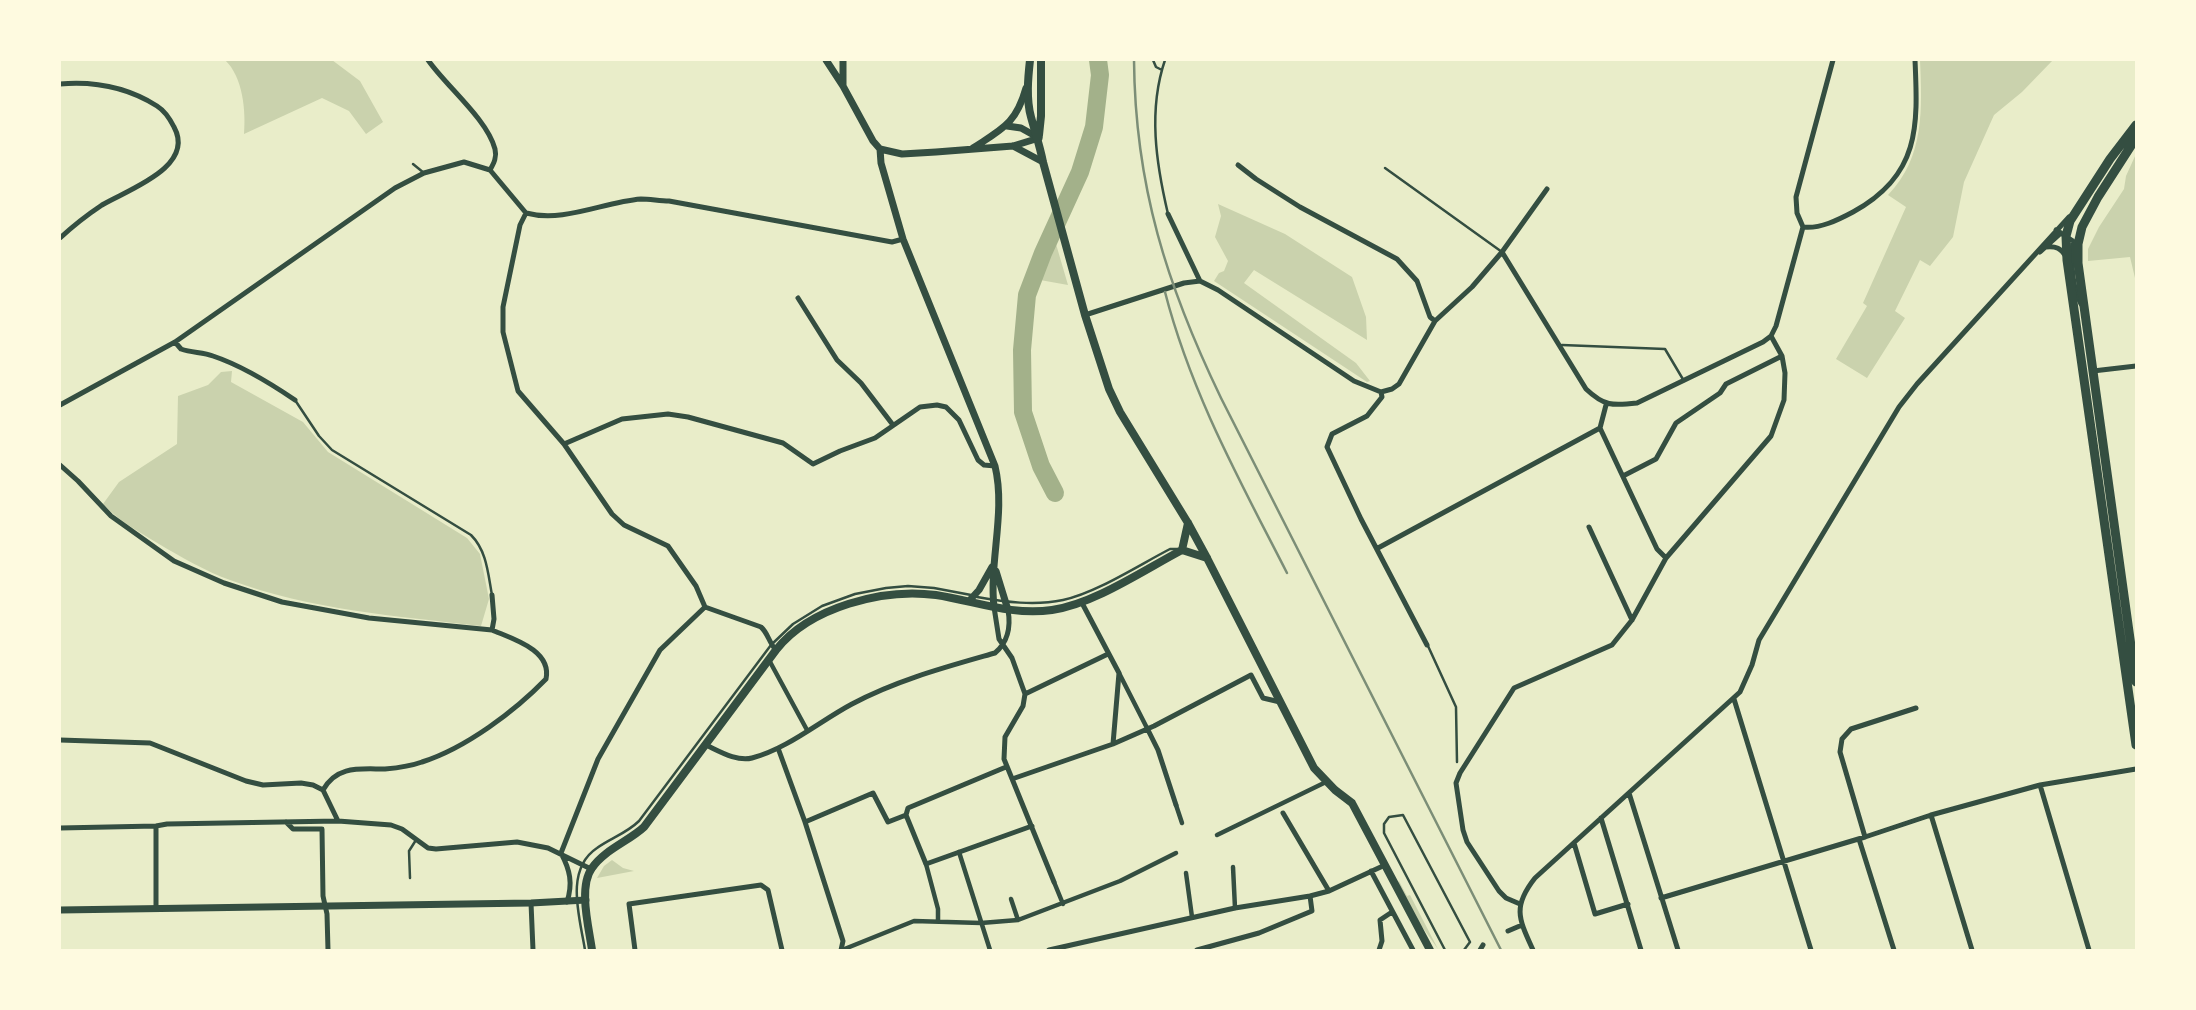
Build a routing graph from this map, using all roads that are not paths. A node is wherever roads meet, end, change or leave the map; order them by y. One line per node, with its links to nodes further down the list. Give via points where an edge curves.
1 (429, 60): 25 (street, via 484,125 495,149)
2 (826, 60): 13 (street)
3 (843, 60): 13 (street)
4 (1030, 60): 11 (main road)
5 (1041, 60): 16 (main road)
6 (1153, 60): 10 (lane)
7 (1165, 60): 10 (lane)
8 (1833, 60): 33 (street, via 1796,197)
9 (1915, 60): 33 (street, via 1914,133 1893,181 1844,217)
10 (1162, 70): 30 (lane, via 1154,130)
11 (1027, 83): 15 (street); 16 (main road)
12 (60, 84): 35 (street, via 85,82 123,88 160,107 177,132 178,145 164,170 85,216)
13 (843, 86): 20 (street)
14 (2137, 125): 28 (main road)
15 (1007, 126): 16 (street); 19 (street)
16 (1039, 138): 18 (street); 21 (main road)
17 (2137, 138): 31 (main road)
18 (1013, 146): 19 (street); 21 (street)
19 (973, 148): 20 (street, via 902,154)
20 (880, 149): 36 (street)
21 (1043, 162): 44 (main road)
22 (413, 164): 26 (lane)
23 (1238, 165): 45 (street, via 1300,207 1397,259 1417,281)
24 (1385, 168): 38 (lane)
25 (490, 170): 26 (street, via 464,162); 29 (street)
26 (424, 173): 47 (street, via 395,188)
27 (1547, 189): 38 (street)
28 (2078, 207): 32 (main road); 34 (street)
29 (526, 213): 36 (street, via 543,216 640,199 669,201 892,242); 59 (street, via 503,307 503,332 518,391)
30 (1168, 214): 41 (street)
31 (2088, 215): 32 (street); 43 (main road, via 2078,244)
32 (2070, 221): 34 (main road)
33 (1803, 227): 46 (street)
34 (2061, 233): 37 (street); 39 (main road); 40 (street); 43 (street, via 2073,241 2073,276)
35 (60, 238)
36 (903, 239): 61 (street)
37 (2046, 247): 39 (street, via 2062,249); 40 (street)
38 (1502, 252): 45 (street); 48 (street)
39 (2067, 260): 96 (main road)
40 (2022, 269): 88 (street, via 1899,407 1759,640 1747,679)
41 (1200, 281): 44 (street); 53 (street, via 1354,381)
42 (799, 298): 57 (street, via 838,360)
43 (2085, 310): 51 (main road)
44 (1085, 315): 63 (main road, via 1119,412)
45 (1435, 321): 53 (street, via 1399,384)
46 (1771, 336): 49 (street); 52 (street)
47 (175, 342): 54 (street, via 181,349 242,368); 55 (street)
48 (1559, 345): 52 (lane, via 1665,349); 56 (street, via 1586,390)
49 (1782, 356): 62 (street, via 1726,384 1676,424 1656,460); 68 (street, via 1784,400 1771,436)
50 (2137, 366): 51 (street)
51 (2093, 371): 86 (main road)
52 (1684, 381): 56 (street, via 1637,403)
53 (1381, 392): 65 (street, via 1367,416 1332,433 1326,447)
54 (295, 400): 70 (lane, via 332,450 471,535 480,544)
55 (60, 405)
56 (1606, 405): 58 (street)
57 (893, 425): 59 (street, via 875,438 813,464 783,443 668,414 622,419); 61 (street, via 920,407 946,407 959,420 978,460)
58 (1600, 428): 62 (street); 65 (street)
59 (564, 444): 75 (street, via 612,514 624,525 668,546)
60 (60, 465): 77 (street, via 122,524 174,561 224,583 282,602 369,618)
61 (995, 466): 69 (street)
62 (1623, 476): 68 (street, via 1657,549)
63 (1188, 523): 66 (main road); 67 (main road)
64 (1589, 527): 76 (street)
65 (1378, 548): 79 (street)
66 (1182, 550): 67 (main road); 72 (main road); 74 (lane, via 1170,549 1064,600)
67 (1207, 558): 83 (main road)
68 (1666, 558): 76 (street)
69 (994, 563): 71 (street); 73 (street); 74 (street)
70 (492, 595): 77 (street)
71 (971, 598): 73 (main road); 80 (main road, via 871,597 816,618)
72 (1082, 603): 74 (main road, via 1035,612); 81 (street)
73 (994, 604): 74 (main road); 78 (street)
74 (1007, 606): 78 (street, via 1009,629)
75 (705, 607): 80 (street, via 765,630); 126 (street, via 660,650 598,759)
76 (1632, 620): 145 (street, via 1612,645 1514,688 1456,782 1470,848 1506,898)
77 (492, 630): 104 (street, via 544,660 546,679 529,696 512,712 442,755 388,769 353,768 334,776)
78 (1003, 645): 87 (street); 92 (street, via 995,653 888,686)
79 (1427, 645): 98 (lane, via 1456,707)
80 (773, 647): 82 (main road); 131 (lane, via 639,821 596,849)
81 (1108, 654): 84 (street); 87 (street)
82 (769, 659): 92 (street); 95 (main road)
83 (1262, 669): 85 (street); 89 (main road)
84 (1119, 673): 91 (street); 94 (street)
85 (1251, 675): 89 (street, via 1263,698); 91 (street)
86 (2137, 682)
87 (1025, 694): 99 (street, via 1005,737)
88 (1734, 699): 105 (street); 128 (street)
89 (1280, 702): 102 (main road, via 1314,768)
90 (1916, 708): 122 (street, via 1851,729 1842,738 1840,752)
91 (1147, 728): 94 (street); 106 (street)
92 (807, 730): 97 (street)
93 (60, 740): 104 (street, via 150,743 246,781 301,783)
94 (1113, 744): 101 (street)
95 (706, 745): 97 (street, via 750,759); 131 (main road, via 644,827)
96 (2137, 745)
97 (778, 748): 114 (street)
98 (1457, 762)
99 (1006, 767): 101 (street); 109 (street, via 908,808)
100 (2137, 769): 103 (street)
101 (1012, 779): 117 (street)
102 (1327, 782): 107 (street); 121 (main road, via 1352,803)
103 (2040, 785): 110 (street); 179 (street)
104 (323, 790): 112 (street)
105 (1629, 793): 111 (street); 139 (street)
106 (1177, 805): 115 (street)
107 (1279, 805): 108 (street); 120 (street)
108 (1283, 813): 137 (street)
109 (906, 816): 114 (street, via 888,822 873,793); 129 (street)
110 (1931, 816): 122 (street); 178 (street)
111 (1601, 818): 124 (street); 146 (street)
112 (338, 821): 113 (street); 123 (street, via 391,825)
113 (286, 822): 116 (street); 147 (street, via 293,829 322,829)
114 (805, 822): 164 (street)
115 (1182, 823)
116 (156, 826): 118 (street); 149 (street)
117 (1032, 826): 125 (street); 136 (street)
118 (60, 828)
119 (1384, 833): 121 (lane); 171 (lane); 172 (lane, via 1389,817 1403,815 1466,932 1470,942)
120 (1217, 835)
121 (1371, 838): 130 (main road)
122 (1862, 838): 128 (street); 177 (street)
123 (416, 840): 126 (street, via 436,849 517,842); 135 (lane, via 410,850)
124 (1574, 843): 145 (street, via 1535,878); 146 (street, via 1595,914)
125 (959, 852): 129 (street); 155 (street)
126 (561, 853): 131 (street); 142 (street, via 571,878)
127 (1176, 853): 144 (street)
128 (1785, 861): 139 (street); 176 (street)
129 (926, 864): 154 (street)
130 (1385, 865): 133 (street); 170 (main road)
131 (587, 866): 141 (main road)
132 (1233, 867): 148 (street)
133 (1371, 871): 137 (street); 151 (street)
134 (1186, 873): 152 (street)
135 (410, 878)
136 (1054, 883): 144 (street)
137 (1329, 891): 138 (street)
138 (1310, 896): 148 (street); 167 (street, via 1312,911 1259,933)
139 (1661, 898): 175 (street)
140 (1012, 899): 153 (street)
141 (582, 900): 142 (street); 160 (lane); 161 (main road)
142 (567, 902): 143 (street)
143 (531, 903): 147 (street); 159 (street)
144 (1063, 904): 153 (street)
145 (1520, 904): 156 (street)
146 (1628, 904): 174 (street)
147 (325, 906): 149 (street); 158 (street)
148 (1235, 908): 152 (street)
149 (156, 909): 150 (street)
150 (60, 910)
151 (1392, 912): 168 (street, via 1380,920); 169 (street)
152 (1192, 917): 166 (street)
153 (1018, 920): 155 (street)
154 (938, 921): 155 (street); 164 (street, via 914,921)
155 (981, 923): 165 (street)
156 (1522, 925): 157 (street); 173 (street)
157 (1508, 931)
158 (328, 950)
159 (533, 950)
160 (585, 950)
161 (592, 950)
162 (635, 950): 163 (street, via 628,904 761,885 768,890)
163 (782, 950)
164 (842, 950)
165 (990, 950)
166 (1049, 950)
167 (1197, 950)
168 (1379, 950)
169 (1412, 950)
170 (1430, 950)
171 (1445, 950)
172 (1464, 950)
173 (1533, 950)
174 (1641, 950)
175 (1678, 950)
176 (1811, 950)
177 (1894, 950)
178 (1972, 950)
179 (2089, 950)

